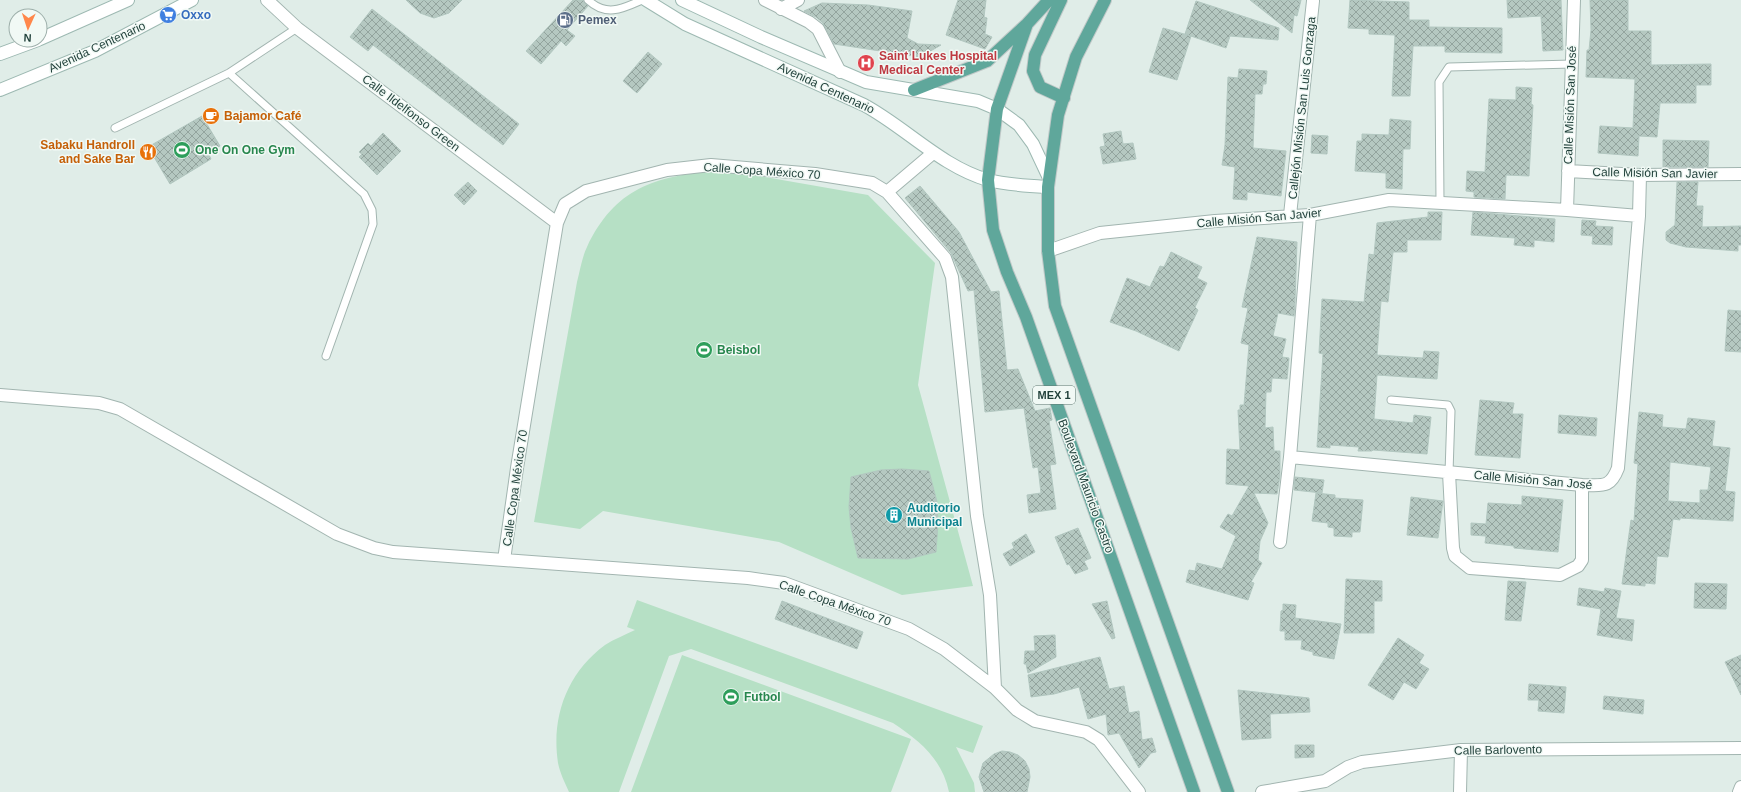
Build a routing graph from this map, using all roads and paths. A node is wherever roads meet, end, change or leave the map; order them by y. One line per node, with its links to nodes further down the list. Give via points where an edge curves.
1 (128, 0): 18 (street)
2 (192, 0): 24 (street, Avenida Centenario, via 95,51)
3 (267, 0): 17 (street, Calle Ildelfonso Green)
4 (588, 0): 5 (lane, via 604,10 623,9)
5 (642, 0)
6 (646, 0): 29 (street, Avenida Centenario, via 685,24 876,111)
7 (682, 0): 22 (street, Avenida Centenario)
8 (766, 0): 15 (street)
9 (798, 0): 15 (street)
10 (1049, 0): 16 (main road, Boulevard Mauricio Castro / MEX 1)
11 (1061, 0): 26 (main road, via 1035,55 1033,71 1040,87)
12 (1105, 0): 26 (main road, MEX 1, via 1076,57)
13 (1313, 0): 38 (street, Callejón Misión San Luis Gonzaga)
14 (1574, 0): 21 (street, Calle Misión San José)
15 (781, 9): 22 (street, via 818,29)
16 (1027, 24): 25 (main road, via 987,61); 27 (main road, Boulevard Mauricio Castro / MEX 1)
17 (297, 28): 23 (lane); 41 (street, Calle Ildelfonso Green)
18 (48, 36)
19 (17, 48): 20 (street)
20 (0, 54)
21 (1572, 64): 30 (street, Calle Misión San José); 36 (lane, via 1449,67 1439,82)
22 (840, 72): 25 (street, Avenida Centenario, via 866,82)
23 (229, 73): 28 (lane); 43 (lane, via 364,194 372,210 373,224)
24 (0, 90)
25 (914, 90): 27 (street, Avenida Centenario, via 978,101)
26 (1064, 98): 34 (main road, MEX 1, via 1058,115)
27 (997, 109): 33 (main road, Boulevard Mauricio Castro / MEX 1); 34 (street, Avenida Centenario, via 1019,125 1033,144)
28 (115, 128)
29 (933, 153): 33 (street, Avenida Centenario); 35 (street)
30 (1568, 171): 32 (street, Calle Misión San Javier); 37 (street, Calle Misión San José)
31 (1741, 174): 32 (street, Calle Misión San Javier)
32 (1640, 175): 40 (street, Calle Misión San José)
33 (988, 180): 34 (street, Avenida Centenario); 57 (main road, Boulevard Mauricio Castro / MEX 1, via 993,230 1007,272 1026,317)
34 (1049, 182): 42 (main road, MEX 1)
35 (887, 192): 41 (street, Calle Copa México 70, via 872,183 822,175 711,165 667,170 586,191 565,204); 51 (street, via 945,258 952,277 977,516 990,595)
36 (1440, 202): 37 (street, Calle Misión San Javier); 39 (street, Calle Misión San Javier, via 1389,200)
37 (1567, 210): 40 (street, Calle Misión San Javier)
38 (1290, 215): 39 (street, Calle Misión San Javier); 42 (street, Calle Misión San Javier, via 1100,233)
39 (1310, 215): 46 (street)
40 (1640, 216): 48 (street, Calle Misión San José, via 1618,468 1614,480 1607,485)
41 (557, 223): 50 (street, Calle Copa México 70)
42 (1048, 251): 58 (main road, MEX 1, via 1055,306)
43 (326, 356)
44 (0, 395): 50 (street, via 99,403 120,409 337,534 374,548 393,552)
45 (1391, 400): 47 (lane, via 1448,405 1451,411)
46 (1290, 457): 47 (street, Calle Misión San José); 49 (street)
47 (1449, 473): 48 (street, Calle Misión San José); 48 (street, via 1453,548 1455,556 1470,568 1560,575 1578,566 1582,560)
48 (1582, 485)
49 (1280, 542)
50 (504, 560): 51 (street, Calle Copa México 70, via 748,578 784,583 909,629 944,649)
51 (995, 688): 56 (street, Calle Copa México 70, via 1017,710 1035,721 1086,732 1099,740)
52 (1741, 748): 53 (street, Calle Barlovento)
53 (1461, 750): 54 (street, Calle Barlovento, via 1362,762 1348,767); 60 (street)
54 (1325, 787): 59 (street, Calle Barlovento)
55 (1741, 787): 61 (street)
56 (1139, 792)
57 (1194, 792)
58 (1228, 792)
59 (1262, 792)
60 (1460, 792)
61 (1739, 792)

